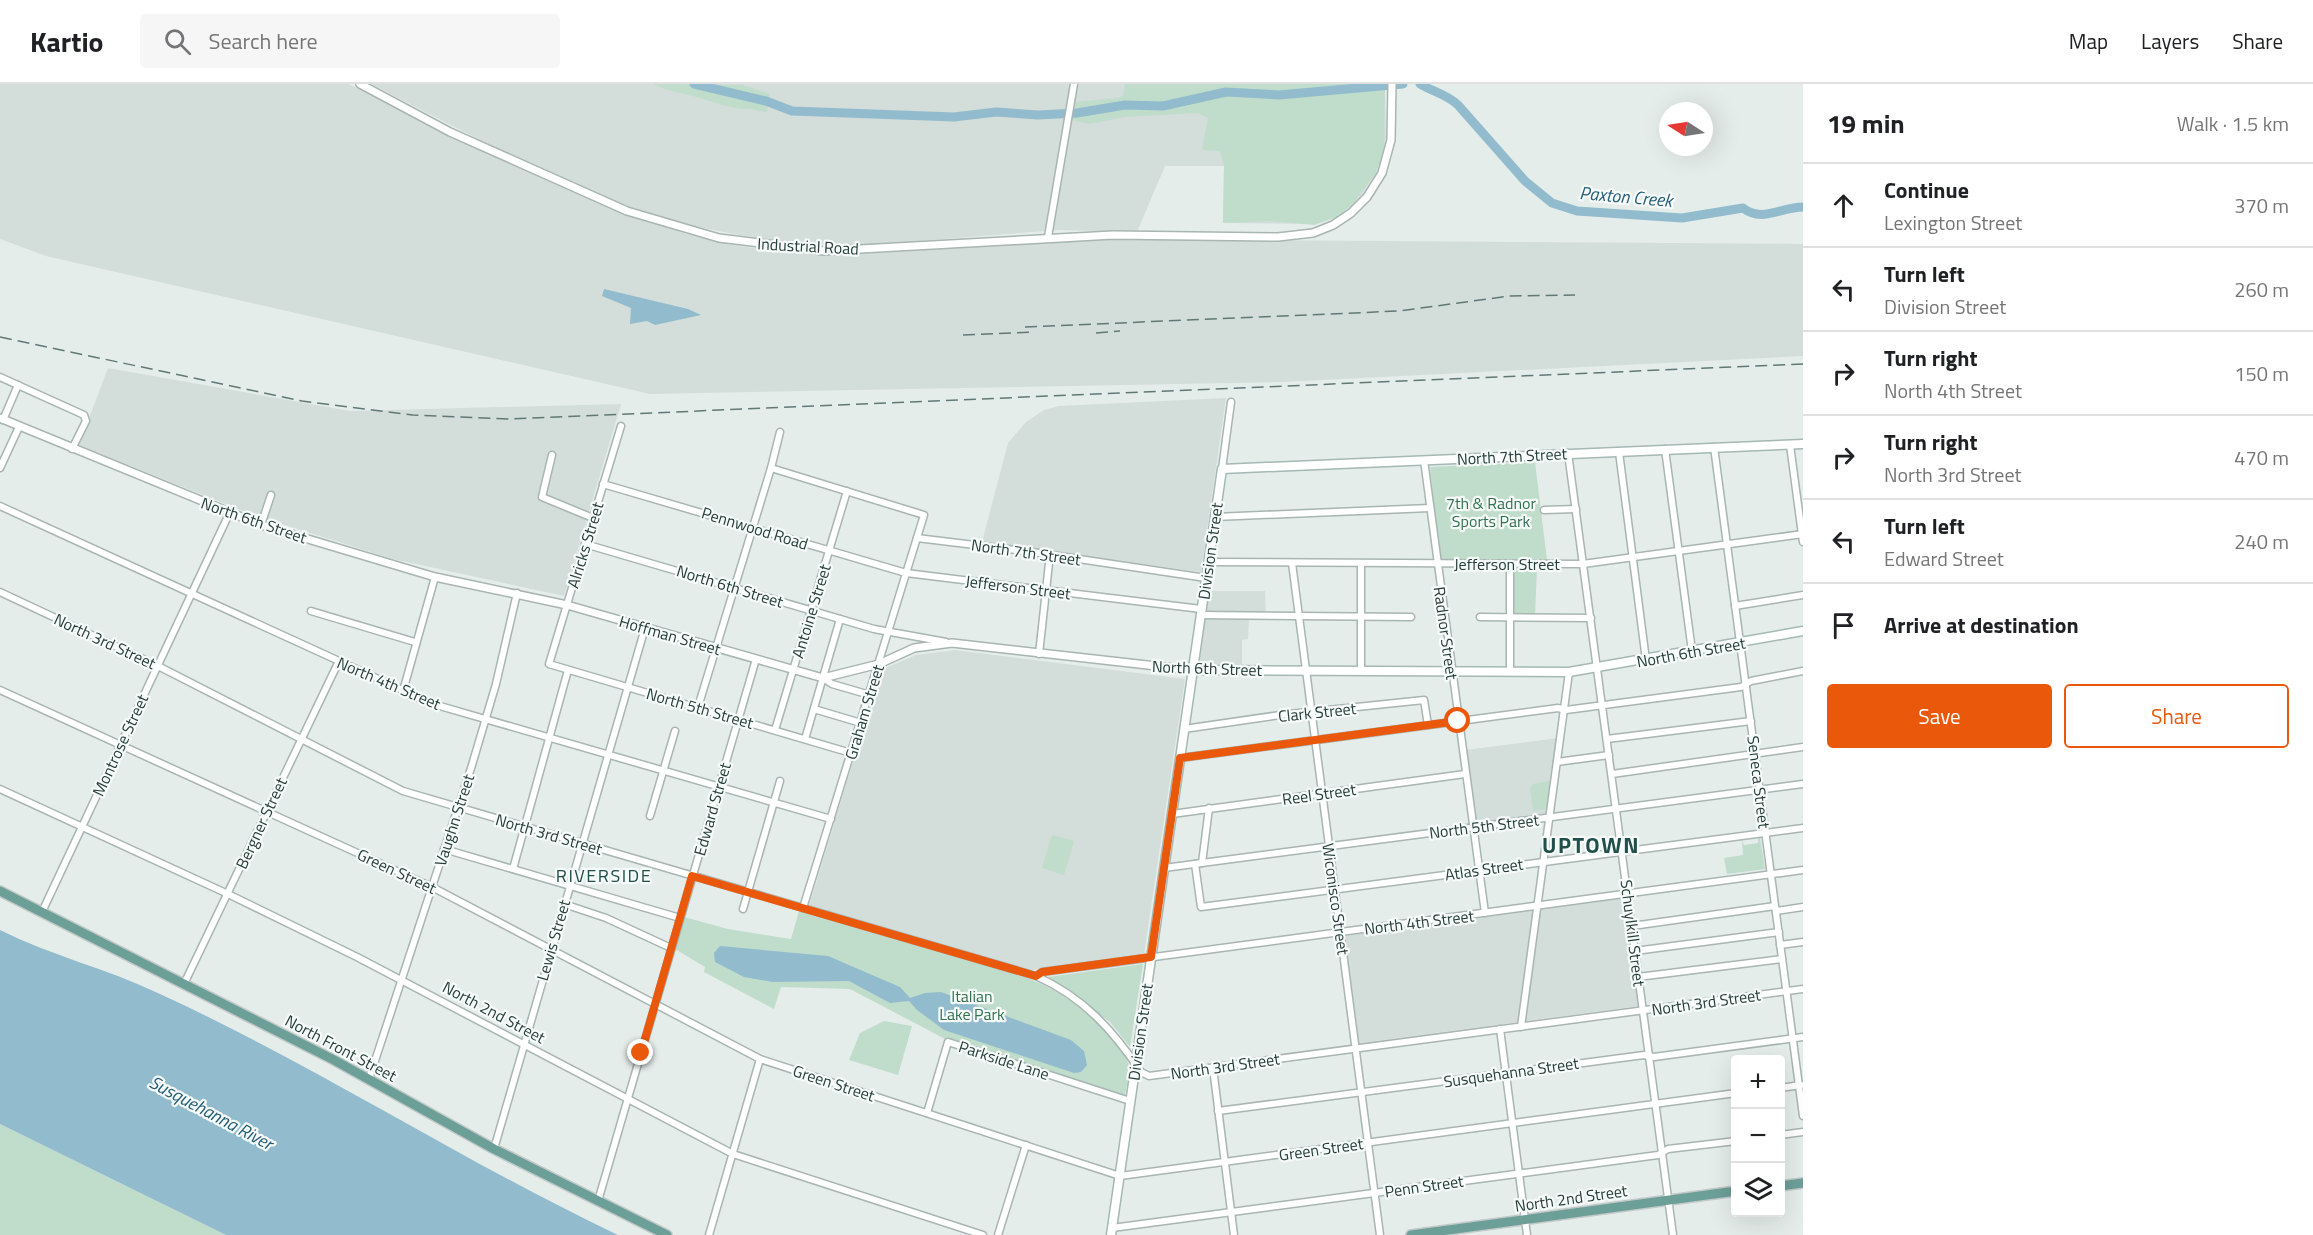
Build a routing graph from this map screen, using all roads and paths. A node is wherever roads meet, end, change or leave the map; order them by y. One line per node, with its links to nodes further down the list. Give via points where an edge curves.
1 (360, 84): 4 (street, Industrial Road, via 450,132 606,203 711,236 824,250)
2 (1074, 84): 4 (street)
3 (1392, 84): 4 (street, Industrial Road, via 1392,140 1382,173 1359,206 1323,230 1278,237)
4 (1048, 237)
5 (0, 377): 6 (street)
6 (18, 385): 8 (street); 15 (street, via 84,415 86,422)
7 (1231, 402): 23 (street, Division Street)
8 (2, 419): 10 (street, North 6th Street)
9 (621, 426): 24 (street, Alricks Street)
10 (19, 427): 15 (street, North 6th Street); 21 (street)
11 (780, 432): 22 (street)
12 (1803, 444): 13 (main road, North 7th Street)
13 (1790, 445): 14 (main road, North 7th Street); 36 (street)
14 (1714, 447): 16 (main road, North 7th Street); 40 (street, Seneca Street)
15 (72, 449): 31 (street, North 6th Street)
16 (1665, 449): 17 (main road, North 7th Street); 42 (street)
17 (1619, 452): 18 (main road, North 7th Street); 44 (street)
18 (1568, 453): 20 (main road, North 7th Street); 29 (street, Schuylkill Street)
19 (552, 455): 33 (street, via 542,497)
20 (1424, 460): 23 (main road, North 7th Street); 28 (street, Radnor Street)
21 (0, 468)
22 (771, 468): 25 (street); 35 (street)
23 (1221, 469): 32 (main road, Division Street)
24 (603, 484): 33 (street, Alricks Street); 35 (street, Pennwood Road)
25 (846, 491): 37 (street, Graham Street, via 924,515); 41 (street, Antoine Street)
26 (271, 495): 34 (street)
27 (0, 506): 58 (street, North 4th Street)
28 (1430, 508): 32 (street); 48 (street, Radnor Street)
29 (1576, 509): 30 (street); 50 (street, Schuylkill Street)
30 (1544, 510)
31 (229, 514): 34 (street, North 6th Street); 58 (street, Montrose Street)
32 (1215, 517): 45 (main road, Division Street)
33 (593, 518): 39 (street, Alricks Street)
34 (261, 525): 52 (street, North 6th Street)
35 (753, 528): 41 (street, Pennwood Road); 54 (street)
36 (1802, 534): 38 (street); 40 (street, Jefferson Street)
37 (917, 538): 43 (street, North 7th Street); 51 (street, Graham Street)
38 (1803, 542)
39 (585, 544): 54 (street, North 6th Street); 60 (street, Alricks Street)
40 (1727, 545): 42 (street, Jefferson Street); 61 (street, Seneca Street)
41 (829, 550): 51 (street, Pennwood Road); 63 (street, Antoine Street)
42 (1678, 552): 44 (street, Jefferson Street); 79 (street)
43 (1050, 554): 53 (street, North 7th Street); 55 (street)
44 (1632, 558): 50 (street, Jefferson Street); 82 (street)
45 (1208, 562): 46 (street, Jefferson Street); 53 (main road, Division Street)
46 (1292, 563): 47 (street, Jefferson Street); 65 (street, Wiconisco Street)
47 (1361, 564): 48 (street, Jefferson Street); 66 (street)
48 (1437, 564): 49 (street, Jefferson Street); 93 (street, Radnor Street)
49 (1510, 564): 50 (street, Jefferson Street); 69 (street)
50 (1583, 564): 70 (street, Schuylkill Street)
51 (906, 573): 55 (street, Jefferson Street); 74 (street, Graham Street)
52 (435, 577): 57 (street, North 6th Street); 75 (street)
53 (1206, 578): 64 (main road, Division Street)
54 (735, 588): 63 (street, North 6th Street); 78 (street)
55 (1046, 590): 64 (street, Jefferson Street); 80 (street)
56 (0, 592): 86 (street, North 3rd Street)
57 (517, 593): 60 (street, Hoffman Street); 108 (street, Vaughn Street)
58 (191, 594): 83 (street, North 4th Street); 86 (street, Montrose Street)
59 (1803, 595): 61 (street)
60 (567, 605): 72 (street, Hoffman Street); 84 (street, Alricks Street)
61 (1735, 606): 77 (street, Seneca Street)
62 (311, 611): 75 (street)
63 (811, 611): 71 (street, North 6th Street); 90 (street, Antoine Street)
64 (1201, 612): 65 (street, Jefferson Street); 91 (main road, Division Street)
65 (1298, 616): 66 (street, Jefferson Street); 87 (street, Wiconisco Street)
66 (1361, 616): 67 (street, Jefferson Street); 92 (street)
67 (1411, 617)
68 (1480, 617): 69 (street)
69 (1510, 617): 70 (street); 95 (street)
70 (1591, 618): 88 (street, Schuylkill Street)
71 (840, 619): 74 (street, North 6th Street); 97 (street)
72 (645, 628): 78 (street, Hoffman Street); 99 (street, Lewis Street)
73 (1803, 631): 77 (main road, North 6th Street)
74 (889, 633): 76 (street, North 6th Street); 85 (street, Graham Street)
75 (415, 642): 101 (street)
76 (952, 643): 80 (street, North 6th Street); 85 (street, Hoffman Street, via 914,648)
77 (1740, 643): 79 (main road, North 6th Street); 98 (street, Seneca Street)
78 (716, 648): 81 (street, Hoffman Street); 104 (street)
79 (1692, 651): 82 (main road, North 6th Street)
80 (1039, 654): 91 (street, North 6th Street)
81 (756, 659): 90 (street, Hoffman Street); 109 (street, Edward Street)
82 (1646, 660): 88 (main road, North 6th Street)
83 (339, 662): 101 (street, North 4th Street); 118 (street, Bergner Street)
84 (549, 664): 89 (street, North 5th Street)
85 (879, 664): 97 (street, Hoffman Street); 102 (street, Graham Street)
86 (158, 666): 118 (street, North 3rd Street); 122 (street, Montrose Street)
87 (1306, 669): 91 (main road, North 6th Street); 92 (main road, North 6th Street); 107 (street, Wiconisco Street)
88 (1597, 669): 96 (main road, North 6th Street); 103 (street, Schuylkill Street)
89 (568, 670): 99 (street, North 5th Street); 117 (street)
90 (793, 670): 97 (street, Hoffman Street); 115 (street, Antoine Street)
91 (1192, 670): 114 (main road, Division Street)
92 (1361, 670): 93 (main road, North 6th Street)
93 (1452, 671): 95 (main road, North 6th Street); 110 (street, Radnor Street)
94 (1803, 671): 98 (street)
95 (1510, 672): 96 (main road, North 6th Street)
96 (1569, 672): 106 (street)
97 (823, 678): 102 (street, Hoffman Street); 105 (street)
98 (1746, 684): 103 (street); 111 (street, Seneca Street)
99 (628, 687): 104 (street, North 5th Street); 124 (street, Lewis Street)
100 (0, 690): 122 (street, Green Street)
101 (403, 691): 108 (street, North 4th Street, via 433,704)
102 (870, 695): 112 (street, Graham Street)
103 (1602, 705): 106 (street); 120 (street, Schuylkill Street)
104 (698, 707): 109 (street, North 5th Street)
105 (814, 709): 112 (street); 119 (street)
106 (1564, 709): 110 (street); 129 (street)
107 (1311, 712): 113 (street, Clark Street, via 1424,700); 114 (street, Clark Street); 121 (street, Wiconisco Street)
108 (486, 718): 117 (street, North 4th Street); 140 (street, Vaughn Street)
109 (738, 719): 115 (street, North 5th Street); 135 (street, Edward Street)
110 (1458, 721): 113 (street); 131 (street, Radnor Street)
111 (1751, 721): 120 (street); 126 (street, Seneca Street)
112 (861, 723): 125 (street, Graham Street)
113 (1428, 725): 121 (street)
114 (1184, 729): 128 (main road, Division Street)
115 (775, 730): 119 (street, North 5th Street)
116 (675, 731): 130 (street)
117 (550, 737): 124 (street, North 4th Street); 149 (street)
118 (300, 738): 140 (street, North 3rd Street, via 403,791); 143 (street, Bergner Street)
119 (805, 739): 125 (street, North 5th Street)
120 (1607, 740): 127 (street, Schuylkill Street)
121 (1315, 741): 128 (street); 138 (street, Wiconisco Street)
122 (120, 745): 143 (street, Green Street); 148 (street, Montrose Street)
123 (1803, 747): 126 (street)
124 (608, 753): 130 (street, North 4th Street); 153 (street, Lewis Street)
125 (851, 753): 147 (street, Graham Street)
126 (1755, 754): 132 (street); 137 (street, Seneca Street)
127 (1609, 755): 129 (street); 132 (street, Schuylkill Street)
128 (1180, 758): 144 (main road, Division Street)
129 (1557, 762): 146 (street)
130 (664, 770): 135 (street, North 4th Street); 145 (street)
131 (1465, 774): 138 (street, Reel Street); 150 (street, Radnor Street)
132 (1612, 774): 142 (street, Schuylkill Street)
133 (780, 781): 139 (street)
134 (1803, 784): 137 (street, North 5th Street)
135 (718, 786): 139 (street, North 4th Street); 164 (street, Edward Street)
136 (0, 789): 148 (street, North 2nd Street)
137 (1760, 790): 142 (street, North 5th Street); 152 (street, Seneca Street)
138 (1322, 793): 141 (street, Reel Street); 154 (street, Wiconisco Street)
139 (774, 803): 147 (street, North 4th Street); 169 (street)
140 (456, 808): 149 (street, North 3rd Street); 155 (street, Vaughn Street)
141 (1209, 808): 144 (street, Reel Street); 158 (street)
142 (1616, 809): 146 (street, North 5th Street); 156 (street, Schuylkill Street)
143 (266, 812): 166 (street, Green Street); 171 (street, Bergner Street)
144 (1172, 814): 159 (main road, Division Street)
145 (650, 816)
146 (1549, 818): 150 (street, North 5th Street); 157 (street)
147 (831, 819): 175 (street, Graham Street)
148 (82, 827): 171 (street, North 2nd Street); 178 (street, Montrose Street)
149 (524, 827): 153 (street, North 3rd Street); 160 (street)
150 (1473, 828): 154 (street, North 5th Street); 161 (street, Radnor Street)
151 (1803, 828): 152 (street, Atlas Street)
152 (1765, 833): 156 (street, Atlas Street); 163 (street, Seneca Street)
153 (581, 844): 164 (street, North 3rd Street); 165 (street, Lewis Street)
154 (1329, 846): 158 (street, North 5th Street); 167 (street, Wiconisco Street)
155 (444, 849): 160 (street); 166 (street, Vaughn Street)
156 (1622, 852): 157 (street, Atlas Street); 170 (street, Schuylkill Street)
157 (1543, 862): 161 (street, Atlas Street); 173 (street)
158 (1199, 864): 159 (street, North 5th Street); 167 (street, Atlas Street, via 1201,907)
159 (1164, 868): 189 (main road, Division Street)
160 (513, 869): 165 (street)
161 (1478, 869): 167 (street, Atlas Street); 179 (street, Radnor Street)
162 (1803, 870): 163 (street, North 4th Street)
163 (1771, 874): 170 (street, North 4th Street); 176 (street, Seneca Street)
164 (692, 876): 169 (street, North 3rd Street); 180 (street, Edward Street)
165 (569, 886): 172 (street, Lewis Street); 180 (street)
166 (432, 887): 187 (street, Green Street); 193 (street, Vaughn Street)
167 (1334, 889): 182 (street, Wiconisco Street)
168 (0, 891): 178 (main road, North Front Street)
169 (748, 892): 175 (street, North 3rd Street); 177 (street)
170 (1628, 893): 173 (street, North 4th Street); 181 (street, Schuylkill Street)
171 (228, 894): 193 (street, North 2nd Street); 194 (street, Bergner Street)
172 (564, 904): 186 (street, via 606,918); 187 (street, Lewis Street)
173 (1537, 907): 179 (street, North 4th Street); 199 (street)
174 (1803, 907): 176 (street)
175 (803, 908): 191 (street, North 3rd Street)
176 (1775, 908): 181 (street); 183 (street, Seneca Street)
177 (743, 909)
178 (42, 912): 194 (main road, North Front Street)
179 (1485, 913): 182 (street, North 4th Street)
180 (680, 918): 186 (street, Edward Street)
181 (1632, 926): 188 (street, Schuylkill Street)
182 (1340, 932): 189 (street, North 4th Street); 204 (street, Wiconisco Street)
183 (1779, 932): 185 (street, Seneca Street); 188 (street)
184 (1803, 942): 185 (street)
185 (1780, 945): 190 (street, Seneca Street)
186 (671, 948): 197 (street, Edward Street)
187 (550, 950): 197 (street, Green Street); 203 (street, Lewis Street)
188 (1635, 951): 192 (street, Schuylkill Street)
189 (1151, 957): 191 (street, North 4th Street); 207 (main road, Division Street)
190 (1782, 959): 192 (street); 196 (street, Seneca Street)
191 (1036, 976): 207 (street, North 3rd Street, via 1064,990 1105,1022)
192 (1638, 977): 198 (street, Schuylkill Street)
193 (401, 980): 203 (street, North 2nd Street); 210 (street, Vaughn Street)
194 (184, 984): 210 (main road, North Front Street)
195 (1803, 989): 196 (street, North 3rd Street)
196 (1786, 991): 198 (street, North 3rd Street); 202 (street, Seneca Street)
197 (655, 1004): 206 (street, Green Street); 215 (street, Edward Street)
198 (1642, 1010): 199 (street, North 3rd Street); 205 (street, Schuylkill Street)
199 (1521, 1027): 200 (street, North 3rd Street)
200 (1500, 1029): 204 (street, North 3rd Street); 209 (street)
201 (1803, 1037): 202 (street, Susquehanna Street)
202 (1793, 1038): 205 (street, Susquehanna Street); 211 (street, Seneca Street)
203 (523, 1044): 215 (street, North 2nd Street); 227 (street, Lewis Street)
204 (1356, 1048): 208 (street, North 3rd Street); 213 (street, Wiconisco Street)
205 (1649, 1056): 209 (street, Susquehanna Street); 217 (street, Schuylkill Street)
206 (760, 1059): 219 (street, Green Street); 229 (street)
207 (1136, 1064): 208 (street, North 3rd Street, via 1149,1077); 216 (main road, Division Street)
208 (1213, 1068): 218 (street)
209 (1505, 1073): 213 (street, Susquehanna Street); 221 (street)
210 (369, 1079): 227 (main road, North Front Street)
211 (1801, 1085): 212 (street); 220 (street, Seneca Street)
212 (1785, 1087)
213 (1361, 1092): 218 (street, Susquehanna Street); 224 (street, Wiconisco Street)
214 (1731, 1094): 217 (street, Green Street)
215 (628, 1099): 229 (street, North 2nd Street); 238 (street, Edward Street)
216 (1130, 1101): 219 (street, Parkside Lane, via 948,1042); 232 (main road, Division Street)
217 (1656, 1104): 221 (street, Green Street); 228 (street, Schuylkill Street)
218 (1218, 1111): 230 (street)
219 (927, 1113): 226 (street, Green Street)
220 (1803, 1116)
221 (1512, 1123): 224 (street, Green Street); 231 (street)
222 (1803, 1132): 223 (street)
223 (1785, 1134)
224 (1368, 1142): 230 (street, Green Street); 236 (street, Wiconisco Street)
225 (1731, 1142): 228 (street, Penn Street)
226 (1026, 1145): 232 (street, Green Street); 245 (street)
227 (494, 1149): 238 (main road, North Front Street)
228 (1662, 1153): 231 (street, Penn Street); 237 (street, Schuylkill Street)
229 (733, 1154): 243 (street); 244 (street, North 2nd Street)
230 (1225, 1162): 232 (street, Green Street); 239 (street)
231 (1519, 1174): 236 (street, Penn Street); 240 (street)
232 (1120, 1176): 241 (main road, Division Street)
233 (1803, 1183): 234 (main road)
234 (1785, 1185)
235 (1731, 1192): 237 (main road, North 2nd Street)
236 (1375, 1193): 239 (street, Penn Street); 247 (street, Wiconisco Street)
237 (1668, 1200): 240 (main road, North 2nd Street); 250 (street, Schuylkill Street)
238 (598, 1201): 242 (main road, North Front Street)
239 (1232, 1212): 241 (street, Penn Street); 246 (street)
240 (1524, 1219): 248 (main road, North 2nd Street); 249 (street)
241 (1112, 1232)
242 (667, 1235)
243 (709, 1235)
244 (983, 1235)
245 (998, 1235)
246 (1234, 1235)
247 (1380, 1235)
248 (1411, 1235)
249 (1527, 1235)
250 (1673, 1235)

